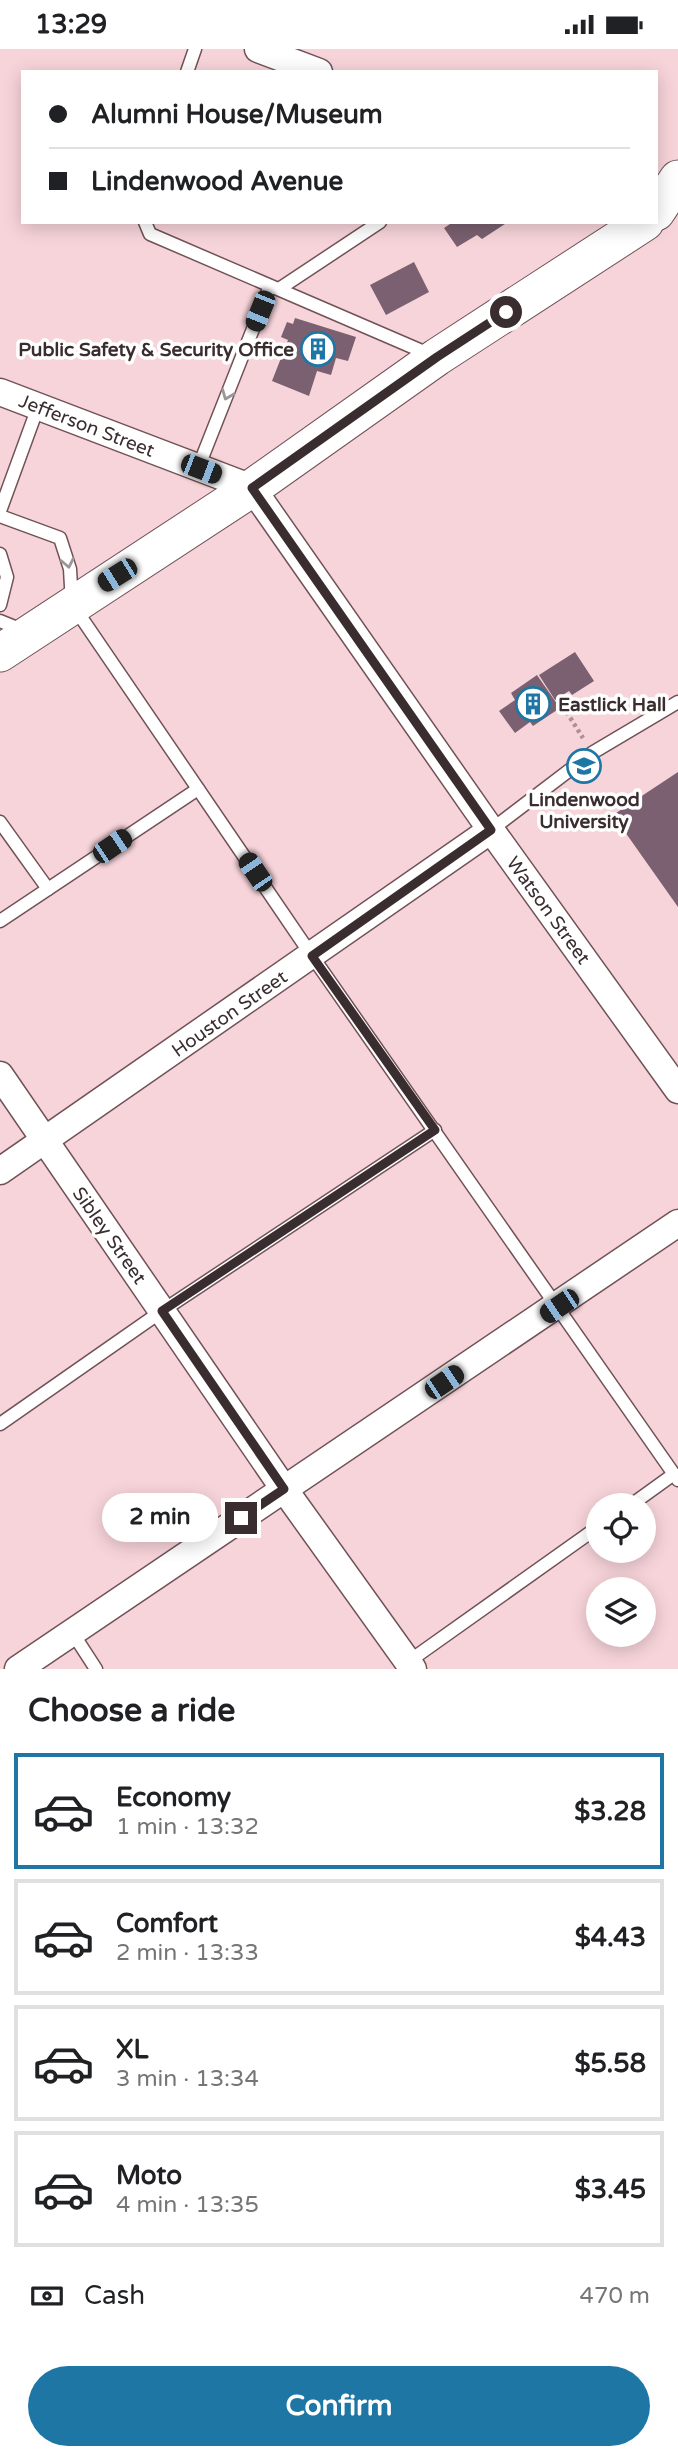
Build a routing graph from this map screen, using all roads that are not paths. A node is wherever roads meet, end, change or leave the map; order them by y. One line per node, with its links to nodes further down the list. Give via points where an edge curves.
1 (195, 49): 3 (lane)
2 (258, 49): 4 (street)
3 (188, 70)
4 (314, 70)
5 (678, 179): 6 (main road)
6 (658, 211)
7 (678, 212): 8 (main road)
8 (658, 214)
9 (146, 224): 12 (lane, via 150,234)
10 (377, 224): 12 (lane)
11 (642, 224): 13 (main road)
12 (275, 288): 13 (lane); 16 (lane, one-way to 16)
13 (437, 357): 17 (main road)
14 (0, 392): 15 (street, Jefferson Street)
15 (38, 407): 16 (street, Jefferson Street); 18 (lane)
16 (198, 468): 17 (street, Jefferson Street)
17 (252, 488): 20 (main road); 26 (street, Watson Street)
18 (0, 514): 20 (lane, one-way to 20, via 60,538 71,569)
19 (0, 554): 21 (lane, via 7,577)
20 (72, 604): 22 (main road); 24 (lane)
21 (0, 605)
22 (10, 636)
23 (678, 702): 26 (lane, via 593,753)
24 (198, 789): 27 (lane); 29 (lane)
25 (0, 822): 27 (lane)
26 (491, 830): 29 (street, Houston Street); 31 (street, Watson Street)
27 (48, 889): 28 (lane)
28 (0, 921)
29 (312, 956): 32 (lane); 33 (street, Houston Street)
30 (0, 1075): 33 (street, Sibley Street)
31 (678, 1090)
32 (435, 1130): 36 (lane); 37 (lane)
33 (45, 1142): 34 (street, Houston Street); 37 (street, Sibley Street)
34 (0, 1171)
35 (678, 1223): 36 (street)
36 (559, 1306): 39 (lane); 40 (street)
37 (162, 1311): 38 (lane); 40 (street, Sibley Street)
38 (0, 1424)
39 (676, 1477): 41 (lane)
40 (284, 1489): 43 (street); 44 (street, Sibley Street)
41 (650, 1493)
42 (586, 1536): 44 (lane)
43 (72, 1632): 45 (street); 46 (lane)
44 (411, 1665)
45 (18, 1669)
46 (96, 1669)

